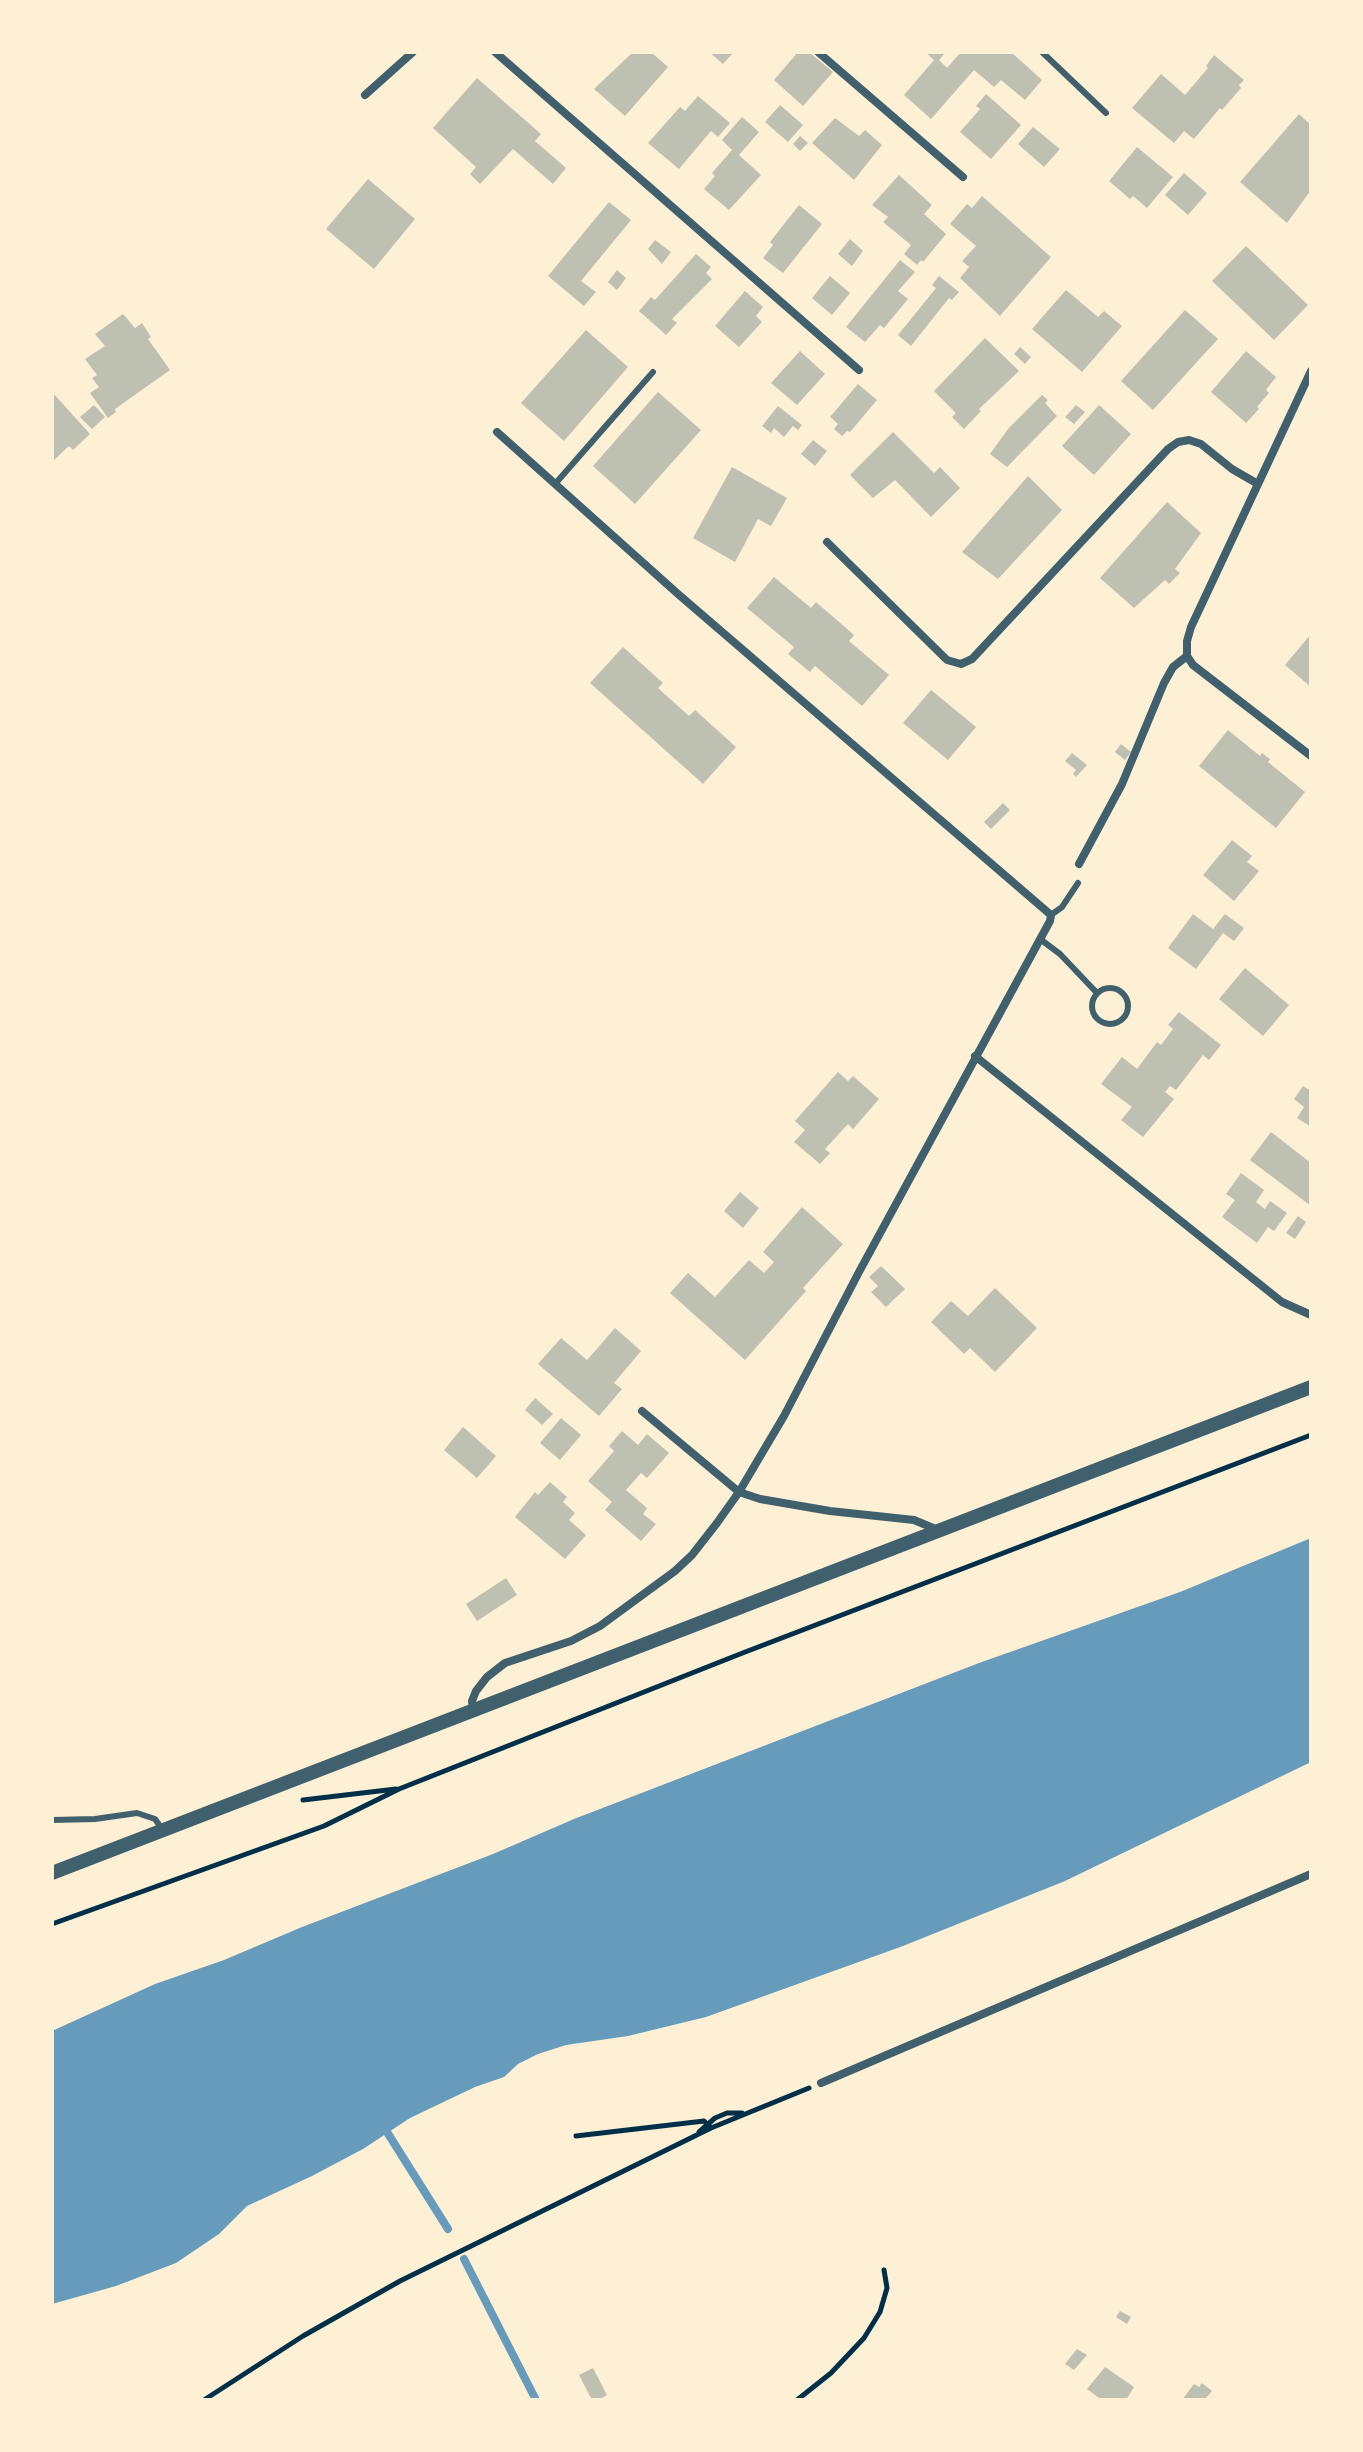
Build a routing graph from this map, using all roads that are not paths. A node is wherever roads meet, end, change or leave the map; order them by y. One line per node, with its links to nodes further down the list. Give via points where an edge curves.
1 (413, 52): 5 (street)
2 (495, 52): 8 (street)
3 (818, 52): 7 (street)
4 (1042, 52): 6 (lane)
5 (365, 95)
6 (1106, 113)
7 (963, 177)
8 (859, 370)
9 (1311, 371): 13 (street)
10 (653, 372): 12 (lane)
11 (497, 432): 12 (street)
12 (555, 484): 19 (street)
13 (1258, 484): 14 (street, via 1201,444 1178,442 972,659 961,664 947,660); 15 (street, via 1191,627)
14 (827, 542)
15 (1187, 656): 16 (street); 17 (street, via 1164,683 1122,784)
16 (1311, 756)
17 (1079, 864)
18 (1078, 883): 19 (lane)
19 (1051, 915): 20 (street)
20 (1040, 939): 21 (lane); 22 (street)
21 (1097, 993): 21 (lane, via 1093,1014 1112,1024 1123,1019 1126,998 1107,988)
22 (975, 1056): 23 (street, via 1282,1302); 26 (street)
23 (1311, 1315)
24 (1311, 1387): 27 (street)
25 (642, 1411): 26 (street)
26 (739, 1492): 27 (street, via 830,1511 914,1520); 28 (street, via 675,1571 600,1626 505,1663 476,1691)
27 (939, 1531): 28 (street)
28 (473, 1711): 30 (street)
29 (52, 1820): 30 (lane, via 137,1813 155,1819)
30 (162, 1829): 31 (street)
31 (52, 1873)
32 (1311, 1874): 33 (street)
33 (821, 2083)

